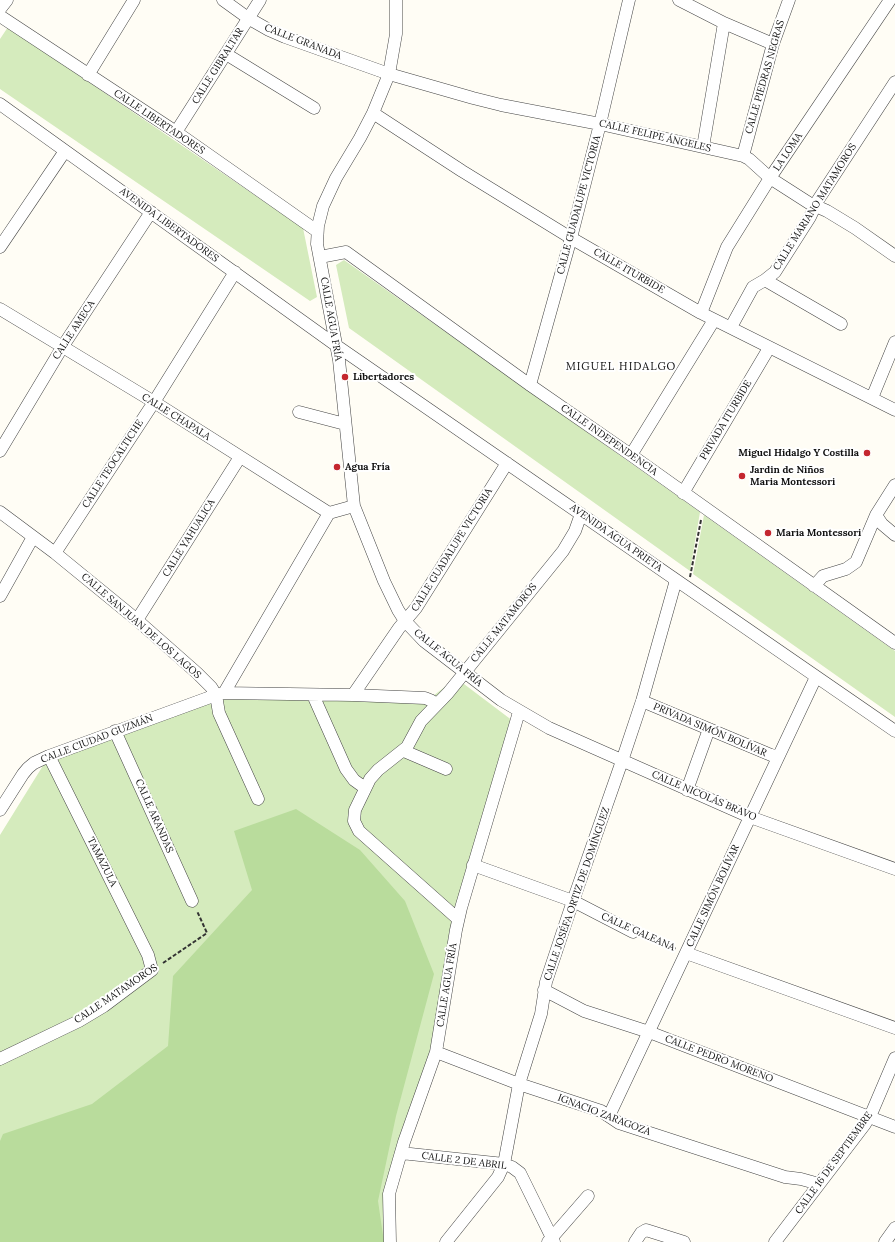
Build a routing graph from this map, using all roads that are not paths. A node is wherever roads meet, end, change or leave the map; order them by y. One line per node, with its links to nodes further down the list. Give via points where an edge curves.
1 (8, 0): 10 (street)
2 (134, 0): 17 (street)
3 (223, 0): 12 (street, CALLE GRANADA)
4 (260, 0): 12 (street, CALLE GIBRALTAR)
5 (396, 0): 16 (street, CALLE AGUA FRÍA, via 396,34)
6 (629, 0): 22 (street, CALLE GUADALUPE VICTORIA)
7 (679, 0): 13 (street)
8 (789, 0): 14 (street, CALLE PIEDRAS NEGRAS)
9 (890, 0): 27 (street, LA LOMA)
10 (0, 9)
11 (0, 16): 17 (street, CALLE LIBERTADORES)
12 (248, 18): 15 (street, CALLE GIBRALTAR); 16 (street, CALLE GRANADA, via 285,37)
13 (724, 23): 14 (street); 24 (street)
14 (773, 44): 26 (street, CALLE PIEDRAS NEGRAS)
15 (226, 54): 20 (street); 23 (street, CALLE GIBRALTAR)
16 (389, 74): 21 (street, CALLE AGUA FRÍA); 22 (street, CALLE FELIPE ÁNGELES, via 501,105)
17 (88, 75): 23 (street, CALLE LIBERTADORES)
18 (895, 82): 28 (street, CALLE MARIANO MATAMOROS)
19 (0, 104): 25 (street, AVENIDA LIBERTADORES)
20 (314, 108)
21 (373, 113): 30 (street, CALLE AGUA FRÍA, via 328,196); 31 (street, CALLE ITURBIDE)
22 (600, 124): 24 (street, CALLE FELIPE ÁNGELES); 31 (street, CALLE GUADALUPE VICTORIA)
23 (176, 132): 30 (street, CALLE LIBERTADORES)
24 (703, 148): 26 (street, CALLE FELIPE ÁNGELES)
25 (65, 151): 29 (street, AVENIDA LIBERTADORES); 32 (street)
26 (743, 156): 27 (street, CALLE FELIPE ÁNGELES)
27 (770, 178): 28 (street, CALLE FELIPE ÁNGELES); 38 (street, LA LOMA, via 724,254)
28 (815, 206): 33 (street, CALLE FELIPE ÁNGELES, via 855,228); 36 (street, CALLE MARIANO MATAMOROS, via 775,272)
29 (151, 212): 35 (street, AVENIDA LIBERTADORES); 43 (street, CALLE AMECA)
30 (317, 231): 34 (street, CALLE AGUA FRÍA)
31 (571, 238): 38 (street, CALLE ITURBIDE); 46 (street, CALLE GUADALUPE VICTORIA)
32 (0, 247)
33 (895, 256)
34 (320, 257): 44 (street, CALLE AGUA FRÍA); 46 (street, CALLE INDEPENDENCIA, via 346,252)
35 (235, 272): 44 (street, AVENIDA LIBERTADORES); 48 (street, CALLE TEOCALTICHE)
36 (766, 280): 40 (street); 41 (street, CALLE MARIANO MATAMOROS, via 753,287)
37 (0, 308): 43 (street, CALLE CHAPALA)
38 (701, 313): 39 (street, CALLE ITURBIDE)
39 (714, 320): 41 (street, CALLE ITURBIDE); 53 (street)
40 (841, 324)
41 (731, 327): 45 (street, CALLE ITURBIDE)
42 (895, 342): 47 (street)
43 (63, 346): 48 (street, CALLE CHAPALA); 52 (street, CALLE AMECA)
44 (337, 346): 51 (street, CALLE AGUA FRÍA); 55 (street, AVENIDA AGUA PRIETA)
45 (769, 348): 47 (street, CALLE ITURBIDE); 57 (street, PRIVADA ITURBIDE)
46 (530, 385): 53 (street, CALLE INDEPENDENCIA)
47 (872, 398): 49 (street, CALLE ITURBIDE)
48 (154, 402): 54 (street, CALLE CHAPALA); 65 (street, CALLE TEOCALTICHE)
49 (895, 410)
50 (299, 412): 51 (street)
51 (345, 424): 58 (street, CALLE AGUA FRÍA)
52 (0, 451)
53 (631, 455): 57 (street, CALLE INDEPENDENCIA)
54 (240, 457): 60 (street, CALLE CHAPALA); 69 (street, CALLE YAHUALICA)
55 (507, 463): 61 (street, AVENIDA AGUA PRIETA); 70 (street, CALLE GUADALUPE VICTORIA, via 416,608)
56 (895, 485): 62 (street)
57 (683, 493): 67 (street, CALLE INDEPENDENCIA)
58 (354, 506): 60 (street); 70 (street, CALLE AGUA FRÍA, via 384,581)
59 (0, 512): 64 (street, CALLE SAN JUAN DE LOS LAGOS)
60 (329, 513): 74 (street)
61 (581, 514): 66 (street, AVENIDA AGUA PRIETA); 72 (street, CALLE MATAMOROS, via 575,531 563,551)
62 (876, 515): 63 (street); 67 (street, via 856,562 846,569 823,576)
63 (895, 535)
64 (33, 537): 65 (street, CALLE SAN JUAN DE LOS LAGOS); 68 (street)
65 (55, 553): 69 (street, CALLE SAN JUAN DE LOS LAGOS)
66 (676, 580): 73 (street, AVENIDA AGUA PRIETA); 77 (street, CALLE JOSÉFA ORTIZ DE DOMÍNGUEZ)
67 (814, 586): 71 (street, CALLE INDEPENDENCIA)
68 (0, 596)
69 (137, 620): 74 (street, CALLE SAN JUAN DE LOS LAGOS)
70 (405, 621): 72 (street, CALLE AGUA FRÍA, via 424,641); 76 (street, CALLE GUADALUPE VICTORIA)
71 (895, 643)
72 (464, 672): 78 (street, CALLE MATAMOROS); 79 (street, CALLE AGUA FRÍA)
73 (816, 677): 82 (street, AVENIDA AGUA PRIETA); 84 (street, CALLE SIMÓN BOLÍVAR)
74 (220, 694): 75 (street); 81 (street, CALLE CIUDAD GUZMÁN); 90 (street, via 219,713)
75 (313, 695): 76 (street); 88 (street, via 346,769 354,780)
76 (353, 695): 78 (street, via 425,698)
77 (642, 701): 80 (street, PRIVADA SIMÓN BOLÍVAR); 86 (street, CALLE JOSÉFA ORTIZ DE DOMÍNGUEZ)
78 (437, 704): 83 (street, CALLE MATAMOROS, via 421,721)
79 (519, 712): 86 (street, CALLE NICOLÁS BRAVO); 93 (street, CALLE AGUA FRÍA)
80 (709, 729): 84 (street, PRIVADA SIMÓN BOLÍVAR, via 771,755); 89 (street)
81 (116, 731): 85 (street, CALLE CIUDAD GUZMÁN); 95 (street, CALLE ARANDAS)
82 (895, 731)
83 (404, 751): 87 (street); 88 (street, CALLE MATAMOROS, via 378,770)
84 (779, 755): 92 (street, CALLE SIMÓN BOLÍVAR)
85 (49, 756): 91 (street, CALLE CIUDAD GUZMÁN, via 28,768); 100 (street, TAMAZULA, via 148,955)
86 (622, 761): 89 (street, CALLE NICOLÁS BRAVO); 96 (street, CALLE JOSÉFA ORTIZ DE DOMÍNGUEZ)
87 (446, 769)
88 (365, 788): 97 (street, CALLE MATAMOROS, via 355,810 354,821 359,831)
89 (687, 790): 92 (street, CALLE NICOLÁS BRAVO)
90 (258, 799)
91 (0, 810)
92 (750, 817): 94 (street, CALLE NICOLÁS BRAVO); 99 (street, CALLE SIMÓN BOLÍVAR)
93 (473, 865): 96 (street, CALLE GALEANA); 97 (street, CALLE AGUA FRÍA)
94 (895, 869)
95 (192, 901)
96 (573, 901): 98 (street, CALLE GALEANA); 101 (street, CALLE JOSÉFA ORTIZ DE DOMÍNGUEZ)
97 (458, 919): 104 (street, CALLE AGUA FRÍA)
98 (633, 932)
99 (686, 953): 102 (street, CALLE GALEANA); 103 (street, CALLE SIMÓN BOLÍVAR)
100 (152, 970): 106 (street, CALLE MATAMOROS, via 104,1006 79,1021)
101 (544, 990): 103 (street, CALLE PEDRO MORENO, via 584,1011); 107 (street, CALLE JOSÉFA ORTIZ DE DOMÍNGUEZ, via 541,1014)
102 (895, 1028)
103 (649, 1032): 108 (street, CALLE SIMÓN BOLÍVAR); 109 (street, CALLE PEDRO MORENO)
104 (436, 1052): 107 (street, IGNACIO ZARAGOZA); 111 (street, CALLE AGUA FRÍA)
105 (895, 1058): 109 (street, CALLE 16 DE SEPTIEMBRE)
106 (0, 1059)
107 (519, 1084): 108 (street, IGNACIO ZARAGOZA, via 601,1111); 112 (street, CALLE JOSÉFA ORTIZ DE DOMÍNGUEZ)
108 (609, 1116): 113 (street, IGNACIO ZARAGOZA, via 619,1122 785,1177)
109 (870, 1116): 110 (street, CALLE PEDRO MORENO); 113 (street, CALLE 16 DE SEPTIEMBRE)
110 (895, 1127)
111 (400, 1153): 112 (street, CALLE 2 DE ABRIL); 117 (street, CALLE AGUA FRÍA, via 389,1194)
112 (504, 1164): 116 (street, CALLE 2 DE ABRIL, via 520,1173); 118 (street, CALLE JOSÉFA ORTIZ DE DOMÍNGUEZ, via 498,1177)
113 (819, 1184): 121 (street, CALLE 16 DE SEPTIEMBRE)
114 (588, 1196): 116 (street)
115 (895, 1228): 122 (street)
116 (551, 1241)
117 (390, 1242)
118 (446, 1242)
119 (634, 1242): 120 (street, via 643,1230)
120 (684, 1242)
121 (775, 1242)
122 (885, 1242)

